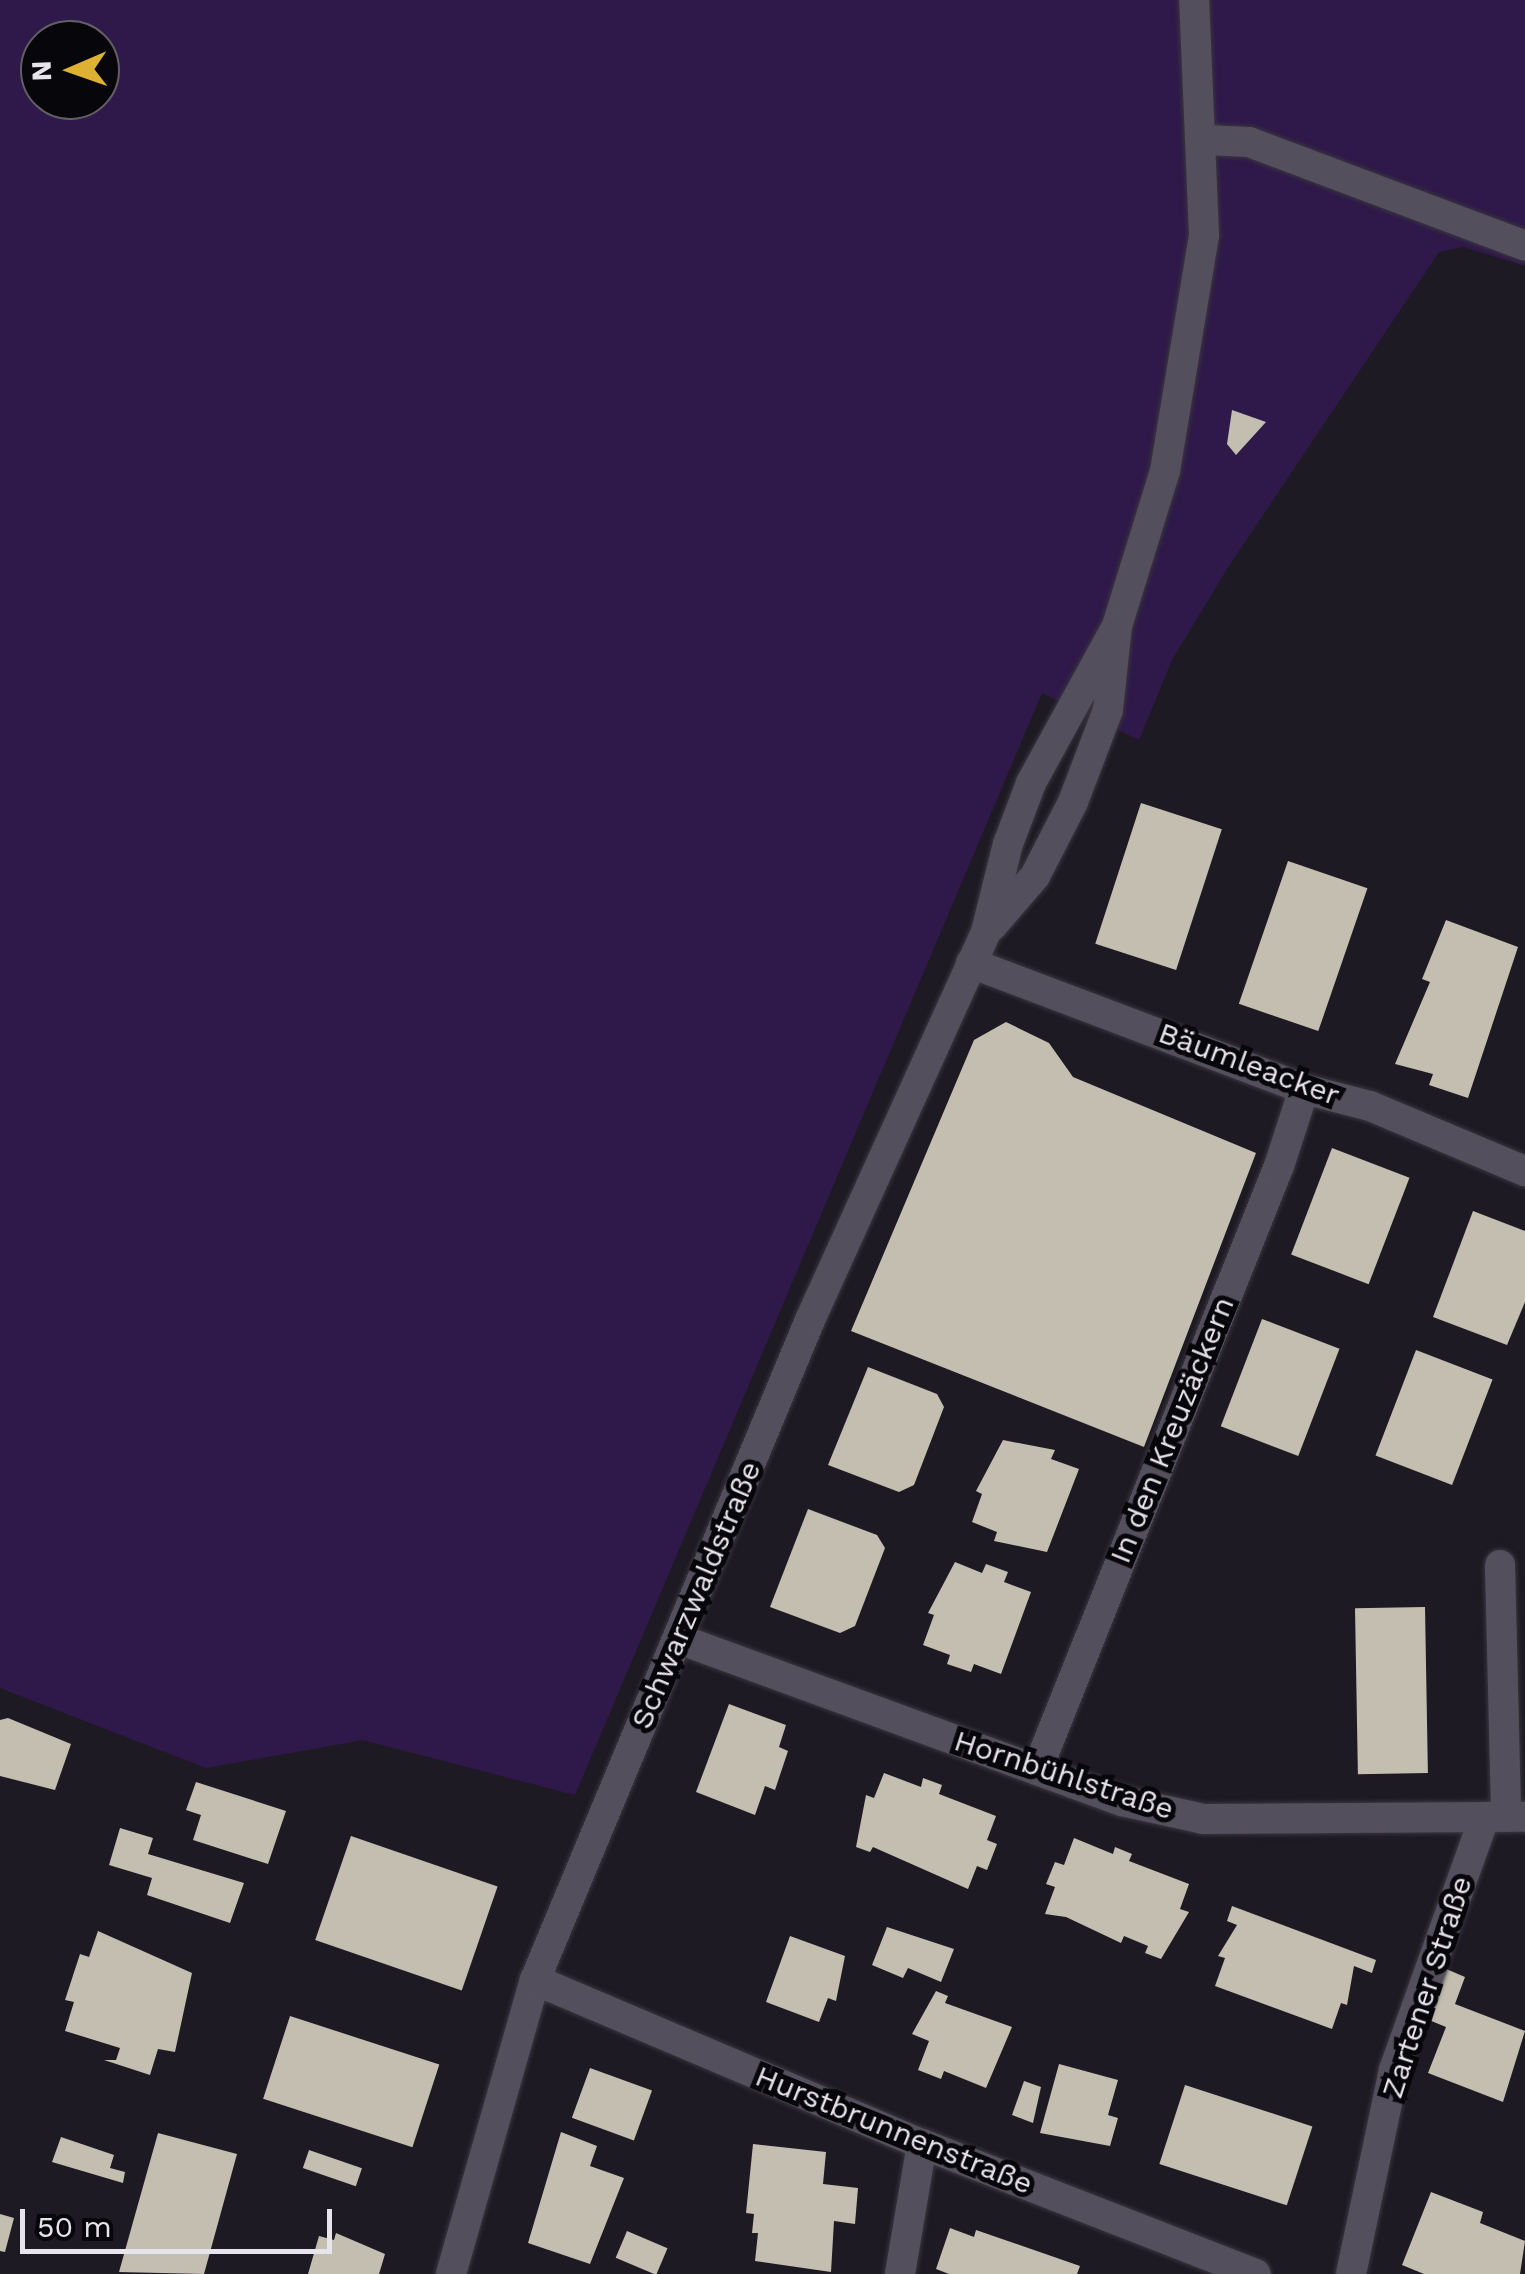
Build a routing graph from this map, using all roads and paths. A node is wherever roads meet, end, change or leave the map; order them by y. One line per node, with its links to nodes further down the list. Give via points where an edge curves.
1 (1194, 0): 2 (street, Schwarzwaldstraße)
2 (1205, 140): 3 (street, via 1249,142); 4 (street, Schwarzwaldstraße, via 1196,310 1165,471)
3 (1525, 246)
4 (1117, 626): 5 (street, Schwarzwaldstraße, via 1031,783); 5 (street, Schwarzwaldstraße, via 1108,710 1073,802 1035,876)
5 (986, 932): 6 (street, Schwarzwaldstraße)
6 (971, 964): 7 (street, Bäumleacker); 10 (street, Schwarzwaldstraße, via 810,1320)
7 (1304, 1089): 8 (street, Bäumleacker, via 1370,1106); 11 (street, In den Kreuzäckern)
8 (1525, 1171)
9 (1500, 1565): 12 (street, Zartener Straße)
10 (679, 1639): 11 (street, Hornbühlstraße); 13 (street, Schwarzwaldstraße)
11 (1036, 1770): 12 (street, Hornbühlstraße, via 1122,1801 1203,1820)
12 (1505, 1818): 18 (street, Zartener Straße, via 1394,2070)
13 (535, 1980): 14 (street, Hurstbrunnenstraße); 15 (street, Schwarzwaldstraße, via 494,2104)
14 (922, 2144): 16 (street); 17 (street, Hurstbrunnenstraße)
15 (451, 2274)
16 (900, 2274)
17 (1256, 2274)
18 (1351, 2274)

